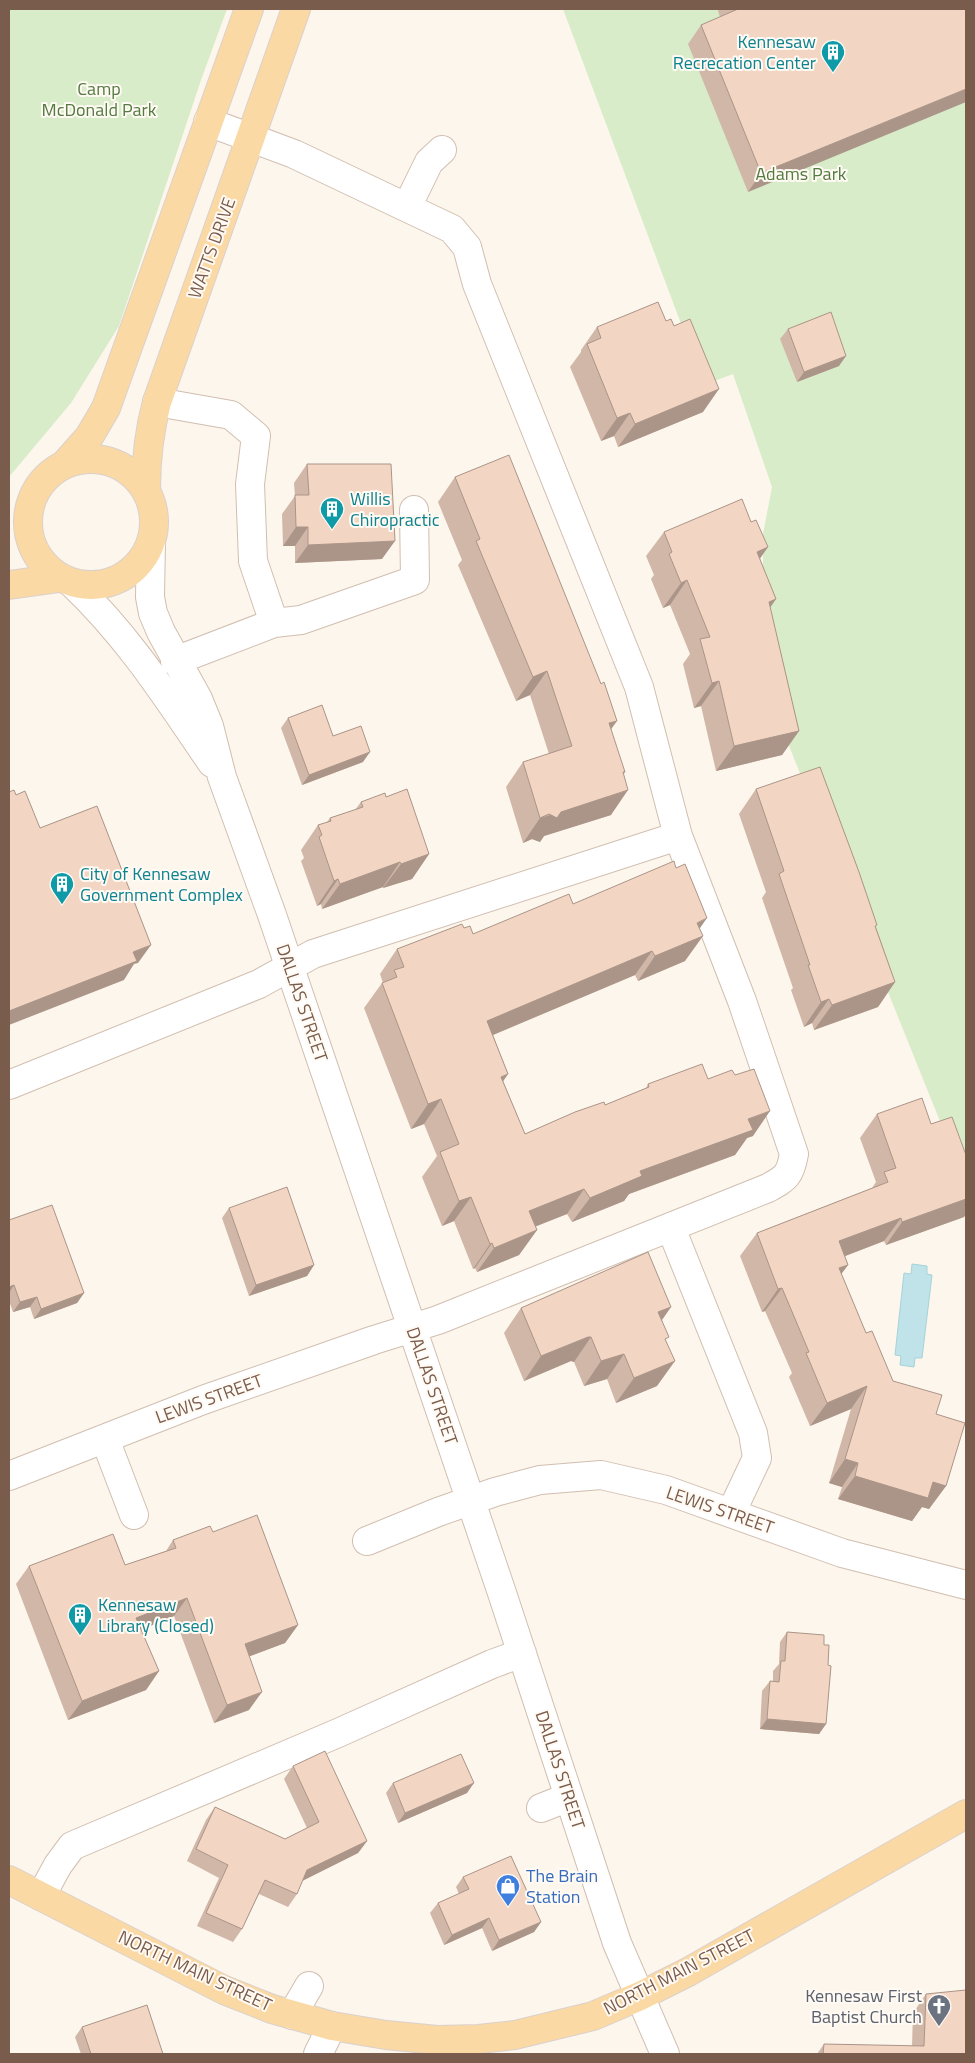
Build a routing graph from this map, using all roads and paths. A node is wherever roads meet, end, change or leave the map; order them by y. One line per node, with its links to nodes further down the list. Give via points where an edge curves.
1 (249, 9): 3 (main road)
2 (296, 9): 4 (main road, WATTS DRIVE)
3 (208, 122): 4 (street, LEWIS STREET); 8 (main road, via 106,408 89,437)
4 (251, 138): 6 (street, LEWIS STREET, via 294,154); 7 (main road, WATTS DRIVE)
5 (442, 150): 6 (street, via 430,162)
6 (407, 208): 19 (street, LEWIS STREET, via 452,229 467,247 480,292 639,687)
7 (158, 402): 9 (main road, WATTS DRIVE, via 146,454); 16 (street, via 231,415 256,436 250,484 253,561)
8 (65, 464): 9 (main road, via 83,459 119,465); 10 (main road, via 52,472)
9 (146, 490): 13 (main road, via 153,507 155,525)
10 (32, 497): 12 (main road); 14 (main road, via 28,534 34,551 45,566)
11 (414, 510): 16 (street, via 416,580 301,620)
12 (9, 532)
13 (151, 542): 14 (main road, via 142,560 129,574 92,586); 17 (street, DALLAS STREET, via 150,597 153,613)
14 (66, 580): 15 (main road); 18 (street, DALLAS STREET, via 104,615 129,645)
15 (9, 585)
16 (274, 623): 17 (street)
17 (175, 661): 18 (street, DALLAS STREET, via 198,699 209,726)
18 (222, 777): 20 (street, DALLAS STREET)
19 (678, 836): 20 (street, via 313,954); 22 (street, LEWIS STREET, via 742,1001 794,1154 787,1177)
20 (289, 967): 21 (street, via 259,984); 23 (street, DALLAS STREET)
21 (9, 1085)
22 (671, 1228): 23 (street, LEWIS STREET); 27 (street, via 756,1444 757,1458)
23 (412, 1328): 24 (street, LEWIS STREET, via 203,1400); 26 (street, DALLAS STREET)
24 (105, 1439): 25 (street, LEWIS STREET); 28 (street)
25 (9, 1476)
26 (471, 1500): 27 (street, LEWIS STREET, via 540,1480 601,1475 666,1490); 29 (street, LEWIS STREET); 31 (street, DALLAS STREET)
27 (731, 1514): 30 (street, LEWIS STREET, via 842,1553)
28 (134, 1515)
29 (367, 1541)
30 (966, 1585)
31 (522, 1653): 32 (street, DALLAS STREET); 36 (street, via 72,1846)
32 (569, 1797): 33 (street); 38 (street, DALLAS STREET, via 617,1942)
33 (541, 1808)
34 (966, 1814): 38 (main road, NORTH MAIN STREET)
35 (9, 1880): 36 (main road, NORTH MAIN STREET)
36 (41, 1896): 39 (main road, NORTH MAIN STREET, via 224,1990)
37 (309, 1986): 39 (street)
38 (640, 1996): 40 (main road, NORTH MAIN STREET, via 593,2016 515,2035 479,2039 386,2036); 42 (street, DALLAS STREET)
39 (292, 2014): 40 (main road, NORTH MAIN STREET)
40 (332, 2026): 41 (street)
41 (318, 2054)
42 (665, 2054)

